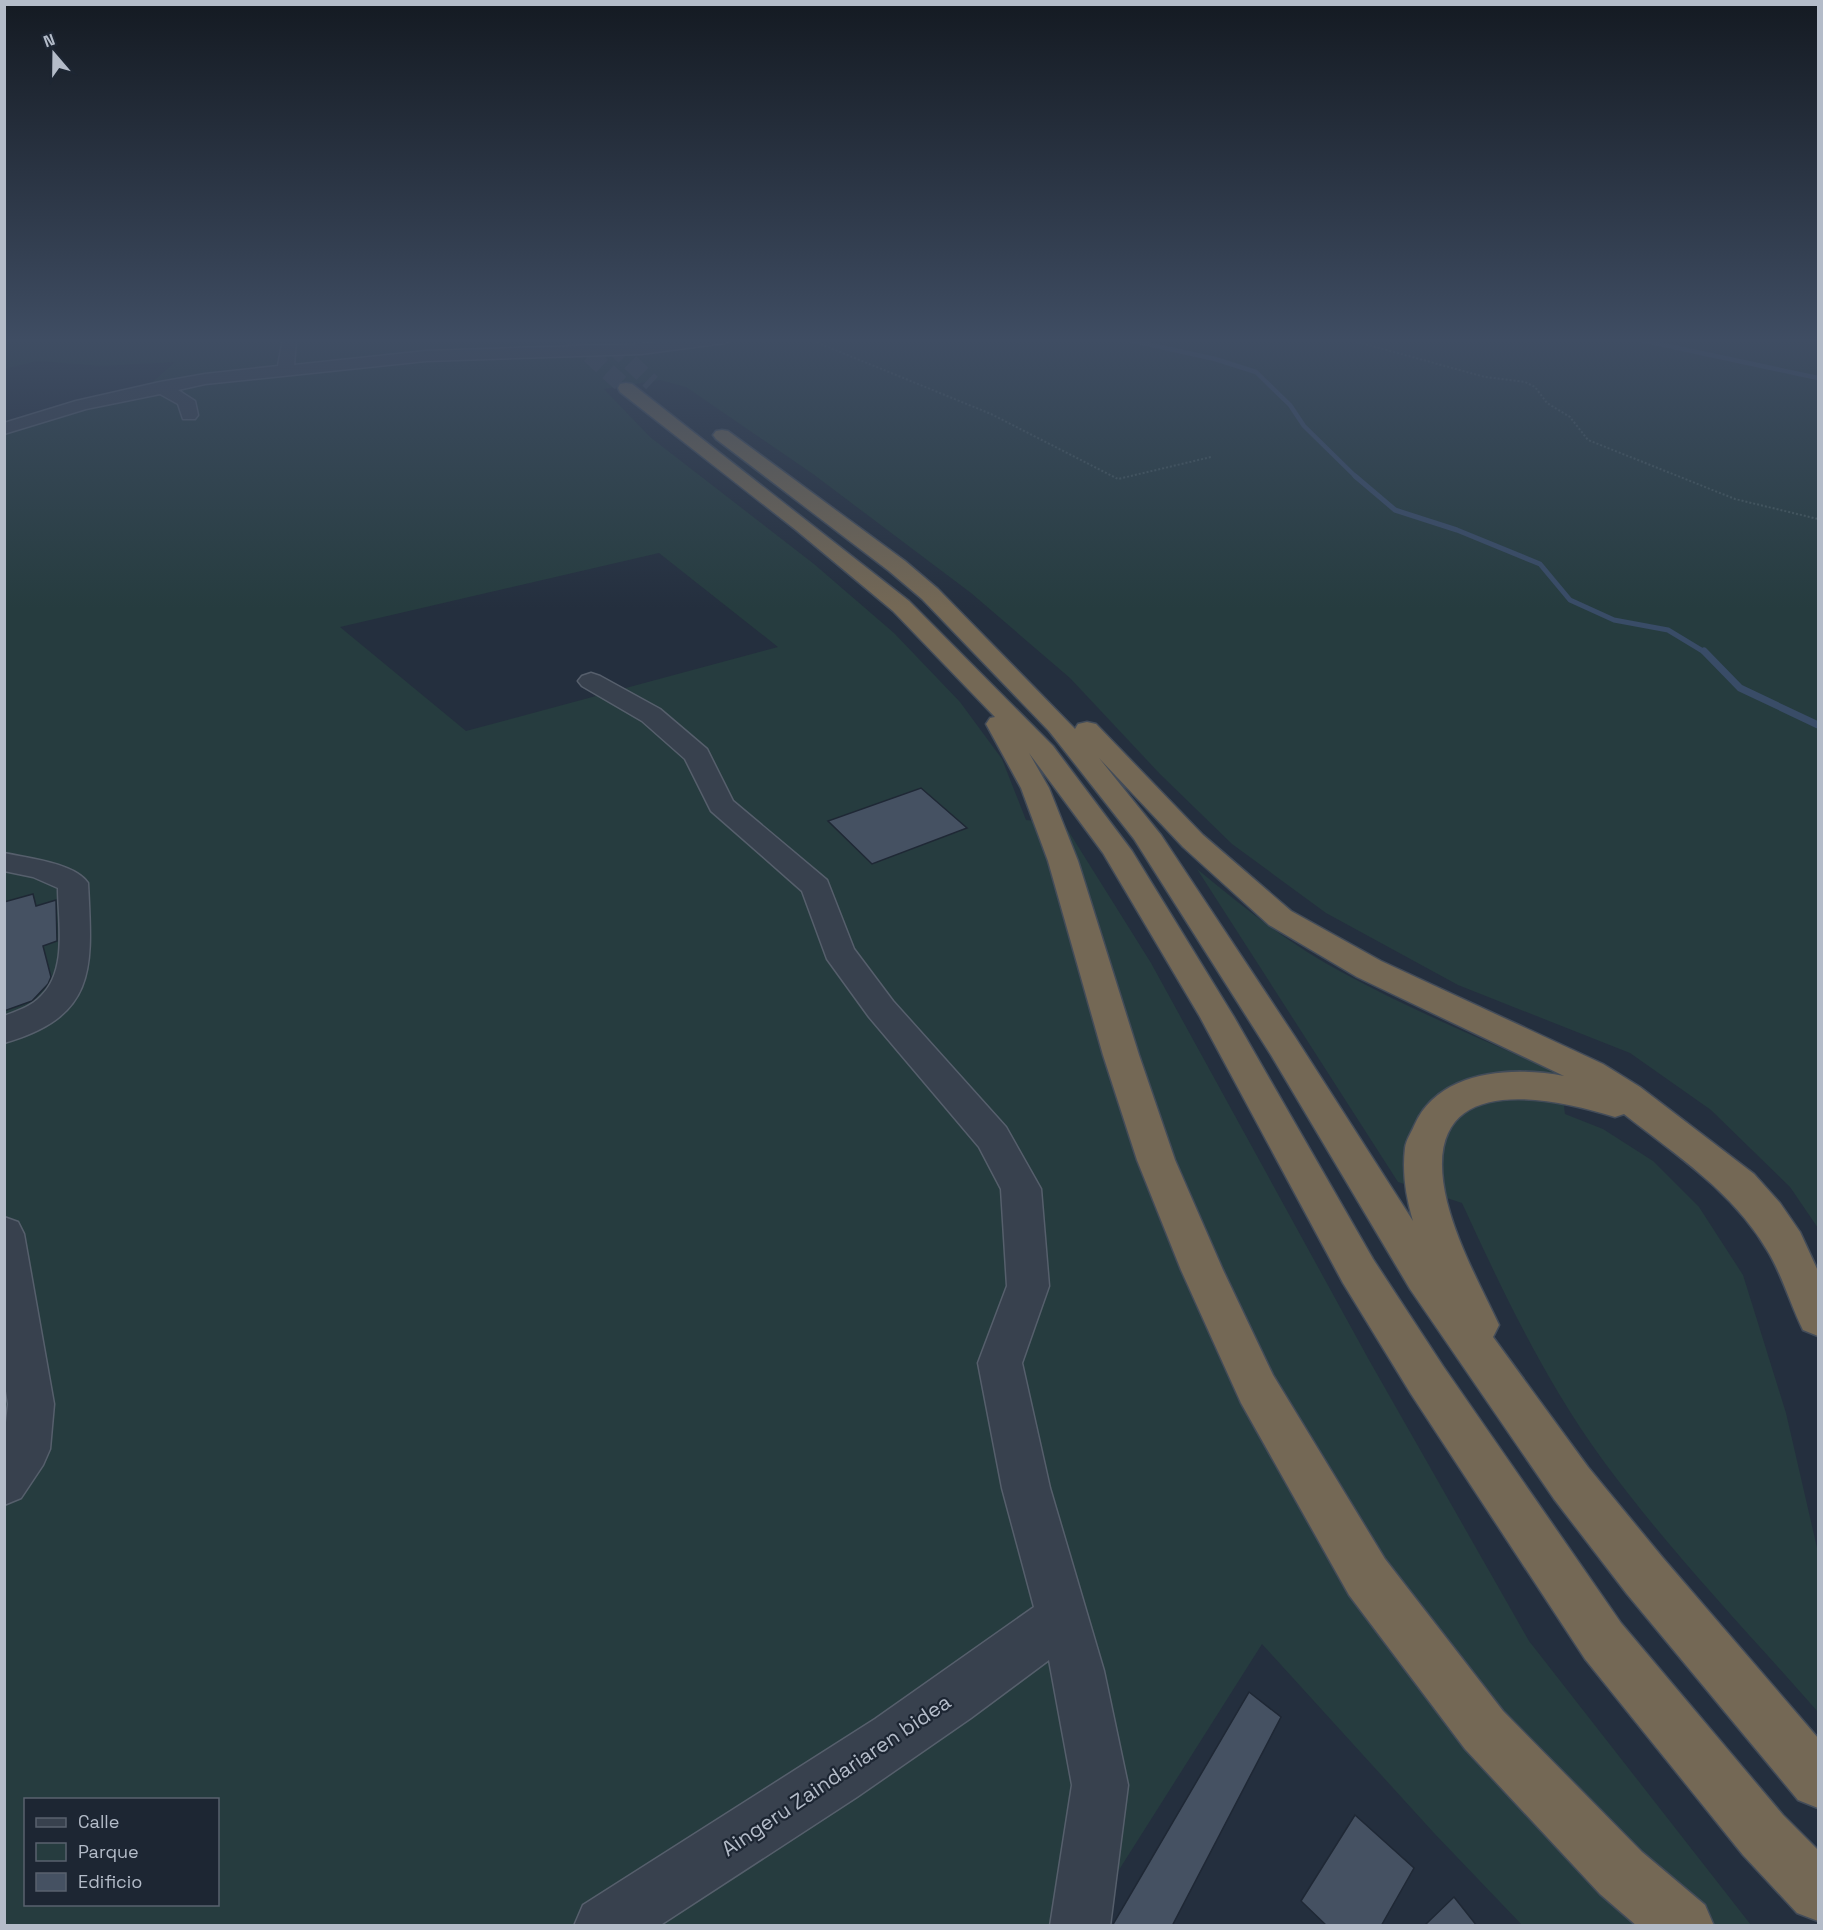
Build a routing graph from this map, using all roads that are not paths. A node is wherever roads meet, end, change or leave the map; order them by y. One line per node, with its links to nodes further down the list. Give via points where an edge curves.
1 (14, 428): 4 (street, via 19,430)
2 (677, 428): 7 (highway, via 901,606)
3 (712, 428): 5 (highway)
4 (4, 439)
5 (930, 594): 10 (highway, via 1002,646 1192,841 1280,918 1369,969 1590,1073); 13 (highway, via 1058,724 1146,835 1425,1276)
6 (591, 681): 15 (street, via 651,715 697,755 721,805 816,887 839,951 881,1009 993,1137 1021,1189 1028,1286 1000,1363 1026,1488)
7 (978, 686): 17 (highway, via 1043,752 1117,851 1217,1017 1358,1271 1596,1631 1763,1834); 20 (highway, via 1035,788 1063,861 1156,1160 1257,1389 1367,1576 1484,1730 1621,1873)
8 (4, 862): 9 (street, via 42,870 73,883 74,957 70,981 53,1005)
9 (4, 1030)
10 (1672, 1130): 12 (highway, via 1740,1185 1766,1214 1785,1244); 13 (highway, via 1591,1094 1527,1084 1494,1085 1465,1093 1443,1108 1421,1153 1424,1185 1433,1223)
11 (4, 1234): 14 (street, via 32,1404 27,1449)
12 (1818, 1317)
13 (1501, 1382): 16 (highway, via 1571,1483 1637,1567)
14 (4, 1482)
15 (1063, 1617): 18 (street, Aingeru Zaindariaren bidea, via 1020,1651 796,1805); 19 (street, via 1078,1671 1100,1785)
16 (1813, 1774)
17 (1818, 1892)
18 (604, 1926)
19 (1080, 1926)
20 (1684, 1926)

